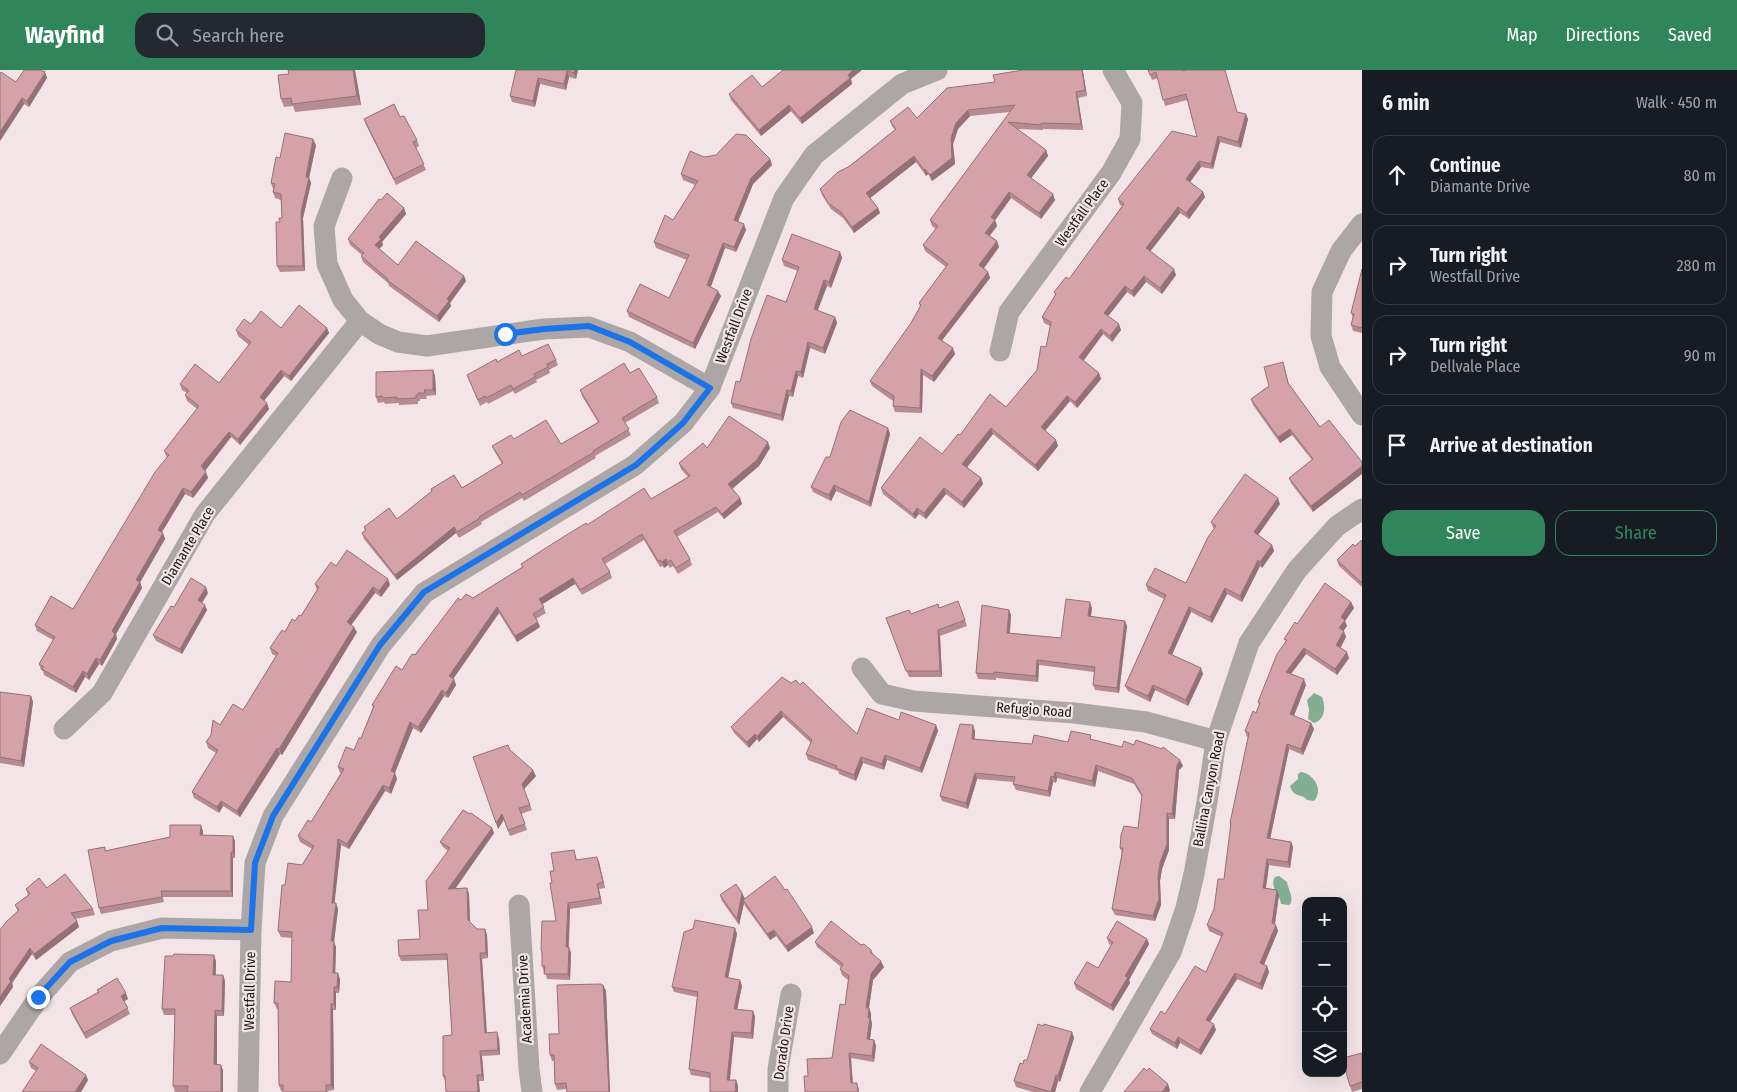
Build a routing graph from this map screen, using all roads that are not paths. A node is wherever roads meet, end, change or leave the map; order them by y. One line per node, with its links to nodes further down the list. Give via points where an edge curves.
1 (937, 70): 7 (street, Westfall Drive, via 902,84 814,155 784,198)
2 (1113, 70): 6 (street, Westfall Place, via 1132,102 1130,139 1111,173 1009,312)
3 (342, 178): 5 (street, via 324,226 327,264 342,300)
4 (1362, 224): 8 (street, via 1341,251 1322,292 1321,336 1330,367)
5 (360, 321): 7 (street, via 398,342 427,346 544,329 589,326 630,342); 11 (street, Diamante Place, via 205,514 102,694)
6 (1000, 351)
7 (710, 388): 14 (street, Westfall Drive, via 683,423 636,465 424,592 380,645 273,816 255,863)
8 (1362, 415)
9 (1362, 509): 12 (street, Ballina Canyon Road, via 1337,526 1296,570 1249,643)
10 (862, 668): 12 (street, Refugio Road, via 882,694 913,701 1074,713 1146,722)
11 (64, 729)
12 (1216, 741): 20 (street, Ballina Canyon Road, via 1194,874 1171,952)
13 (519, 905): 18 (street, Academia Drive)
14 (251, 930): 16 (street, via 162,928 111,941 70,962 38,997); 17 (street, Westfall Drive)
15 (791, 994): 19 (street, Dorado Drive, via 778,1069)
16 (0, 1054)
17 (248, 1092)
18 (532, 1092)
19 (778, 1092)
20 (1090, 1092)

